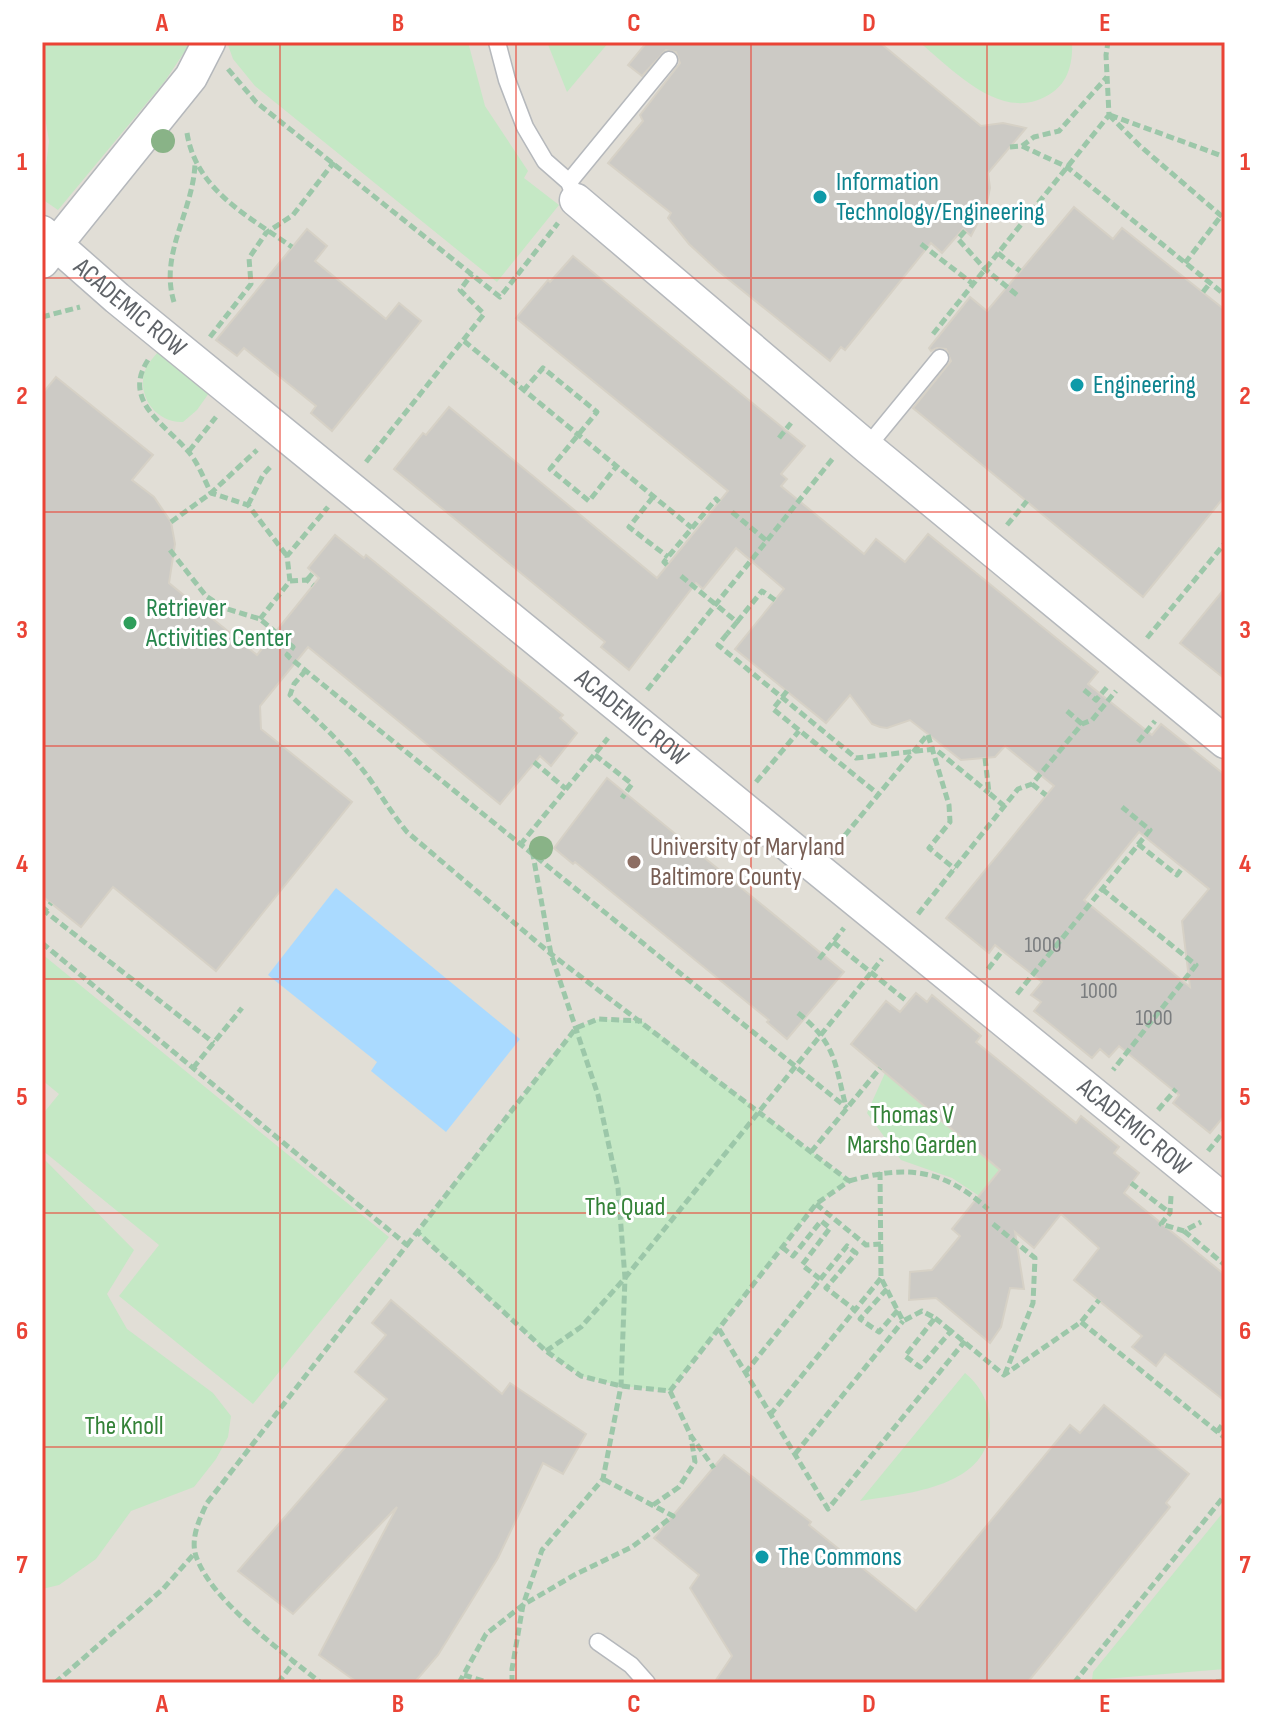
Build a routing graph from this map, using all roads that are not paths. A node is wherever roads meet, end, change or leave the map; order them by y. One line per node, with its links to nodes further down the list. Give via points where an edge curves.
1 (497, 42): 4 (lane, via 525,127 545,161)
2 (208, 46): 5 (street, via 191,77)
3 (669, 60): 4 (lane)
4 (572, 191): 7 (street)
5 (47, 246): 9 (street, ACADEMIC ROW, via 234,394 278,440 346,485 817,869)
6 (940, 358): 7 (lane)
7 (867, 447): 8 (street)
8 (1225, 742)
9 (1218, 1209)
10 (598, 1642): 11 (lane)
11 (647, 1683)

